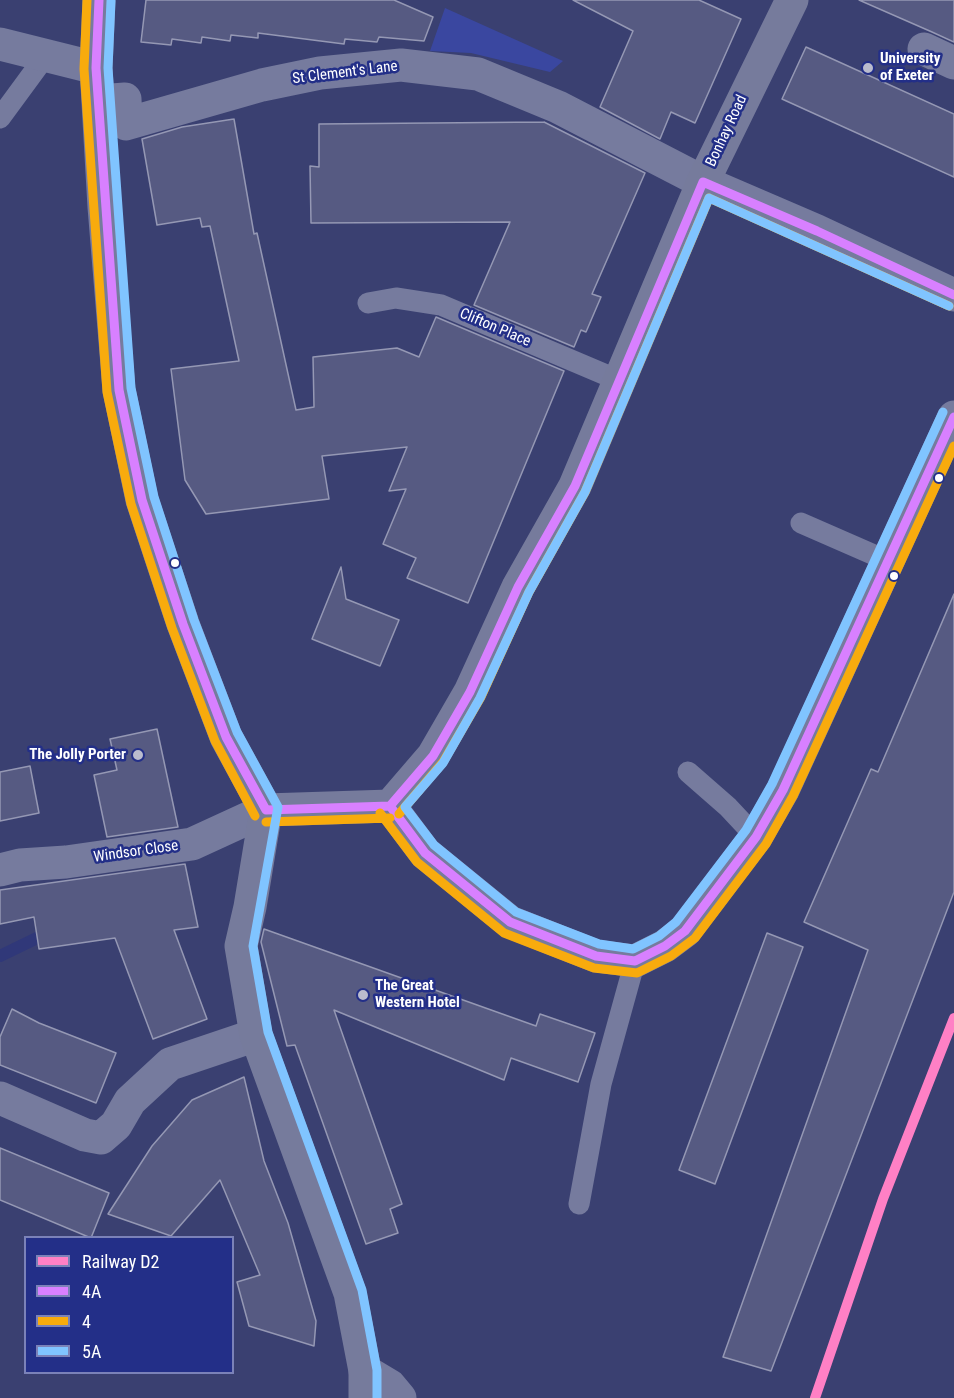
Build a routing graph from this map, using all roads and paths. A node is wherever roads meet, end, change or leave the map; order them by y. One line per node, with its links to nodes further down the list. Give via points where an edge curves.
1 (99, 0): 7 (street)
2 (786, 2): 10 (highway, Bonhay Road)
3 (0, 44): 5 (street)
4 (924, 49): 6 (street)
5 (46, 54): 7 (street); 9 (lane)
6 (954, 63)
7 (96, 68): 8 (street)
8 (99, 101): 10 (street, St Clement's Lane, via 126,99 126,124 262,85 320,73 401,65 478,74 558,106); 19 (street, via 119,390 142,500 226,737)
9 (0, 118)
10 (703, 182): 11 (street); 13 (highway, Bonhay Road)
11 (954, 295)
12 (368, 303): 13 (lane, Clifton Place, via 396,298 441,304)
13 (618, 380): 18 (highway, Bonhay Road, via 575,486 518,587 470,692 433,756)
14 (954, 417): 16 (street)
15 (801, 523): 16 (lane)
16 (888, 561): 20 (street, via 783,790)
17 (688, 772): 20 (lane)
18 (390, 807): 19 (highway); 22 (street, via 425,854 510,922 596,956)
19 (266, 810): 21 (street, Windsor Close, via 192,844); 23 (highway, via 241,946)
20 (756, 837): 22 (street, via 686,931)
21 (0, 870)
22 (635, 961): 25 (lane, via 601,1084)
23 (256, 1035): 24 (street, via 170,1064 130,1101 116,1125 101,1138); 26 (highway, via 350,1293)
24 (0, 1098)
25 (579, 1204)
26 (365, 1384): 27 (street, via 390,1386)
27 (400, 1398)

